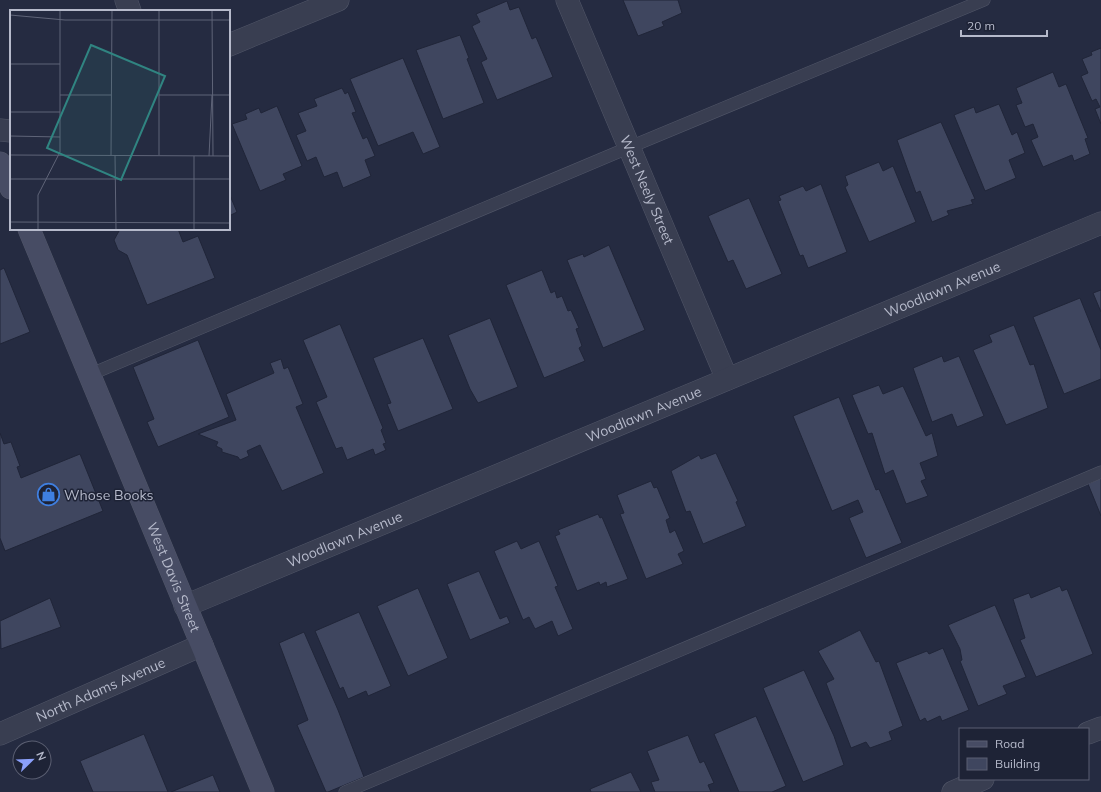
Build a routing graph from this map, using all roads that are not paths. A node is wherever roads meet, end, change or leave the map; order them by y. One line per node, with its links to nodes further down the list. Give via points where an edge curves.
1 (126, 0): 5 (street)
2 (338, 0): 6 (street)
3 (568, 0): 9 (street, West Neely Street)
4 (984, 0): 9 (lane)
5 (130, 10)
6 (230, 45)
7 (0, 130): 8 (street)
8 (10, 131)
9 (630, 147): 14 (lane); 15 (street, West Neely Street)
10 (0, 163): 11 (main road)
11 (10, 186)
12 (1101, 222): 15 (street, Woodlawn Avenue)
13 (29, 230): 14 (main road, West Davis Street)
14 (89, 375): 17 (main road, West Davis Street)
15 (727, 379): 17 (street, Woodlawn Avenue)
16 (1101, 472): 24 (lane)
17 (185, 606): 18 (main road, West Davis Street)
18 (202, 645): 21 (street, North Adams Avenue); 23 (main road, West Davis Street)
19 (1101, 728): 20 (street)
20 (1089, 733)
21 (0, 734)
22 (981, 780): 25 (street)
23 (263, 792)
24 (345, 792)
25 (953, 792)

